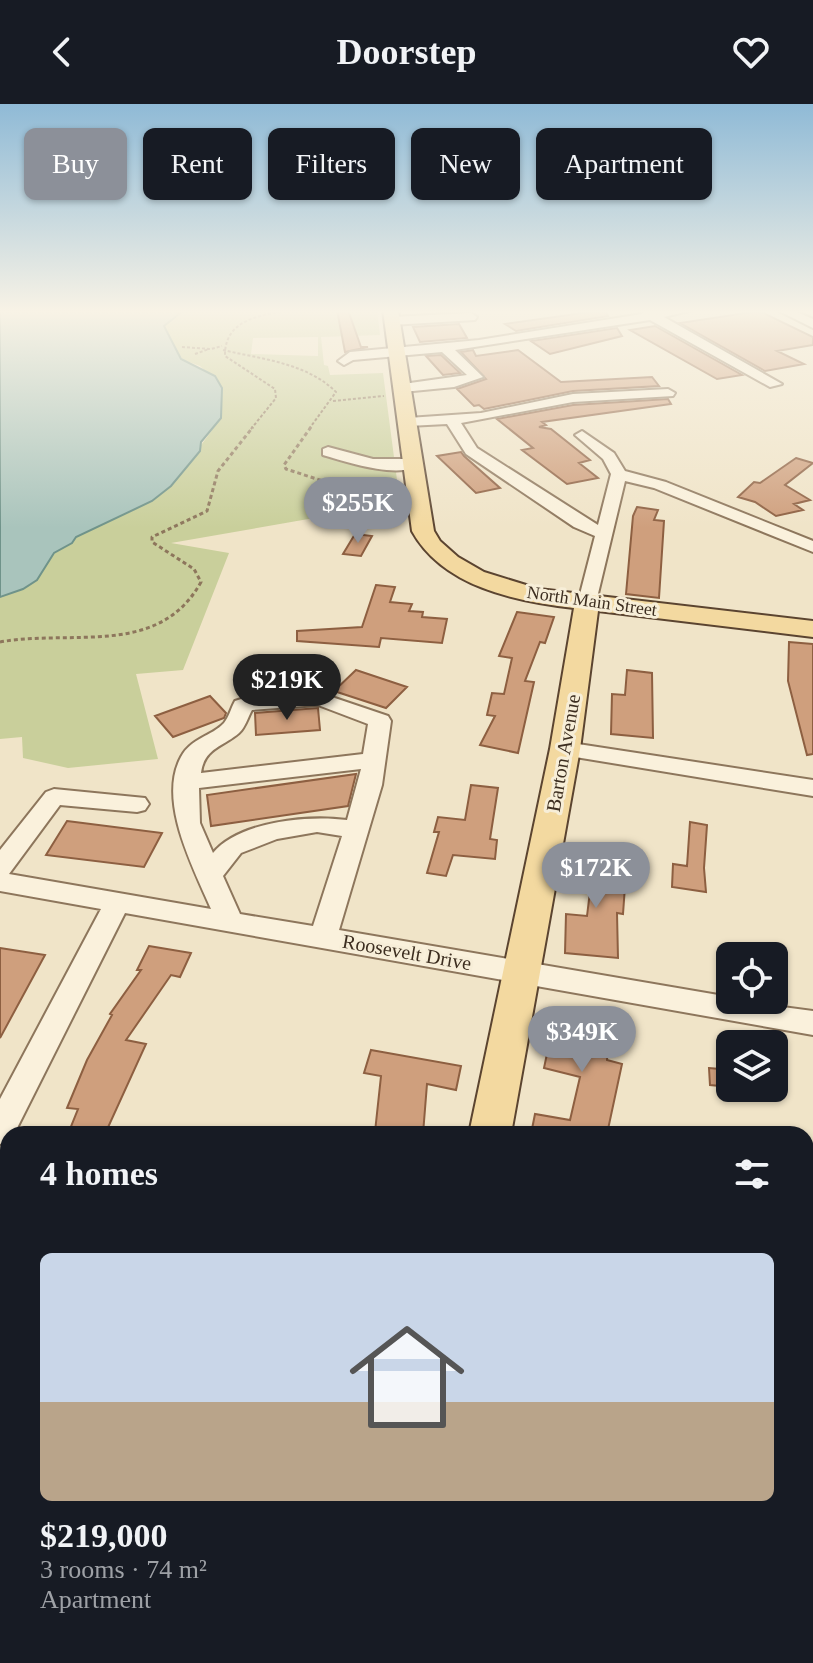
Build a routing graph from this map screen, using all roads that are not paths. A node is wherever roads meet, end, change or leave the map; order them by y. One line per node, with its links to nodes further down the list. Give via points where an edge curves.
1 (406, 383): 8 (main road, North Main Street)
2 (425, 383): 5 (street)
3 (431, 383): 5 (street)
4 (447, 383): 5 (street)
5 (431, 386)
6 (668, 393): 7 (street, via 573,398)
7 (452, 420): 8 (street); 13 (street, via 471,451)
8 (408, 422): 11 (main road, North Main Street)
9 (582, 435): 12 (street, via 609,456)
10 (328, 452): 11 (street, via 373,464)
11 (413, 464): 16 (main road, North Main Street, via 423,531 431,545 450,562)
12 (619, 474): 13 (street, Barton Avenue); 14 (street, via 660,485)
13 (602, 533): 16 (street, Barton Avenue)
14 (813, 547)
15 (657, 611): 16 (main road, North Main Street); 16 (main road); 17 (main road, North Main Street)
16 (584, 625): 18 (main road, Barton Avenue)
17 (813, 629)
18 (565, 749): 21 (street); 30 (main road, Barton Avenue)
19 (374, 760): 20 (street); 20 (street, via 380,721 320,699 254,701 243,706 232,728 208,741 191,759); 23 (street)
20 (188, 782): 25 (street, via 188,823)
21 (813, 788)
22 (137, 804): 24 (street, via 54,797)
23 (357, 830): 25 (street, via 317,824 273,832 232,847); 29 (street)
24 (0, 868)
25 (209, 876): 28 (street)
26 (0, 882): 27 (street, Roosevelt Drive)
27 (117, 903): 28 (street, Roosevelt Drive); 32 (street)
28 (230, 922): 29 (street, Roosevelt Drive)
29 (323, 938): 30 (street, Roosevelt Drive)
30 (523, 972): 31 (street, Roosevelt Drive); 33 (main road, Barton Avenue)
31 (813, 1023)
32 (2, 1126)
33 (492, 1126)

